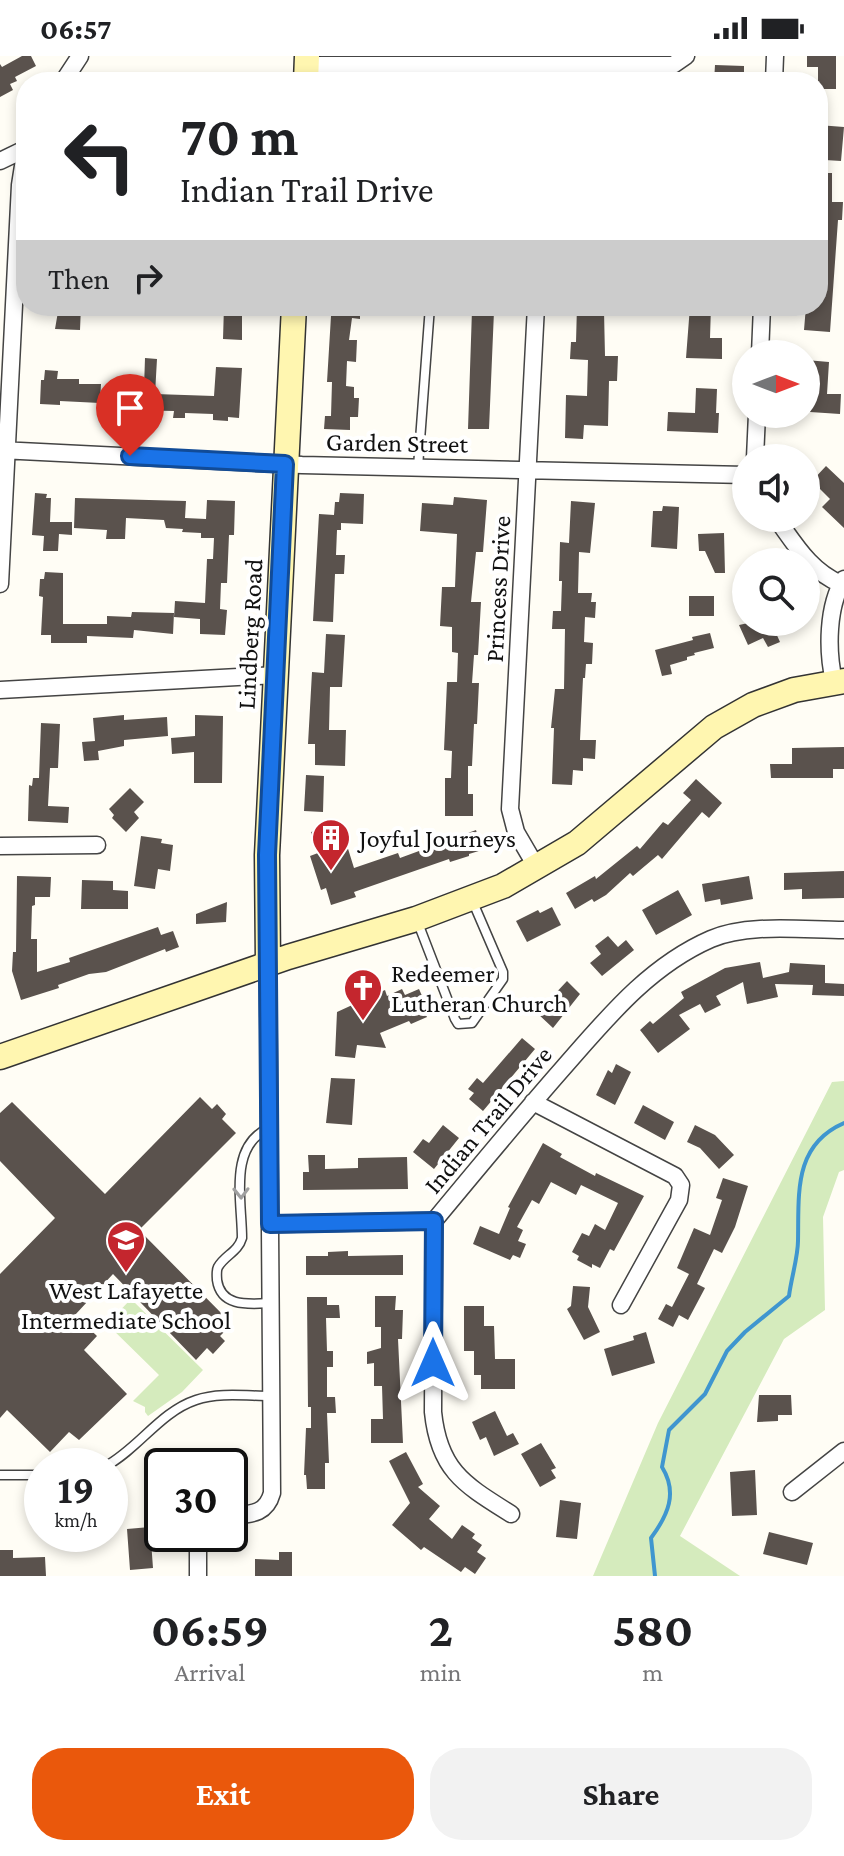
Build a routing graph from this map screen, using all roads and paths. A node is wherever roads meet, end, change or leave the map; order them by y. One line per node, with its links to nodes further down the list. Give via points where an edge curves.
1 (686, 56): 2 (street, via 673,65)
2 (548, 64): 3 (street); 4 (street)
3 (306, 68)
4 (548, 72)
5 (16, 246): 11 (street)
6 (293, 316): 12 (street, Lindberg Road)
7 (429, 316): 13 (lane)
8 (536, 316): 14 (street, Princess Drive)
9 (762, 316): 10 (street)
10 (761, 340)
11 (3, 450): 12 (street, Garden Street); 18 (street)
12 (285, 464): 13 (street, Garden Street); 19 (street, Lindberg Road)
13 (418, 467): 14 (street, Garden Street)
14 (528, 470): 15 (street, Garden Street); 24 (street, Princess Drive, via 510,809 516,832)
15 (732, 475)
16 (787, 532): 17 (street, via 813,567)
17 (842, 582): 20 (street, via 830,654)
18 (0, 584)
19 (276, 675): 21 (street); 28 (street, Lindberg Road, via 267,855)
20 (839, 681): 24 (street, via 753,705 714,727 610,818)
21 (0, 690)
22 (97, 845): 23 (street)
23 (0, 846)
24 (537, 868): 25 (street)
25 (472, 899): 26 (street); 26 (lane, via 503,979 465,1026 455,1019)
26 (416, 919): 28 (street)
27 (844, 930): 30 (street, Indian Trail Drive, via 741,931 672,960 626,997)
28 (268, 964): 29 (street); 31 (street)
29 (0, 1057)
30 (533, 1102): 32 (street, Indian Trail Drive); 35 (street, via 675,1176 681,1185 679,1200)
31 (270, 1128): 33 (street); 34 (lane, one-way to 34, via 256,1134 241,1158 242,1238 216,1276 230,1300)
32 (434, 1221): 33 (street, Indian Trail Drive); 43 (street, via 436,1438 468,1487)
33 (270, 1224): 34 (street)
34 (271, 1303): 36 (street)
35 (621, 1305)
36 (272, 1396): 38 (lane, via 198,1399 173,1412); 42 (street, via 271,1499 257,1513)
37 (844, 1451): 41 (street)
38 (128, 1453)
39 (0, 1475): 40 (lane)
40 (24, 1475)
41 (792, 1492)
42 (248, 1514)
43 (511, 1514)
44 (198, 1552): 45 (street)
45 (198, 1576)

